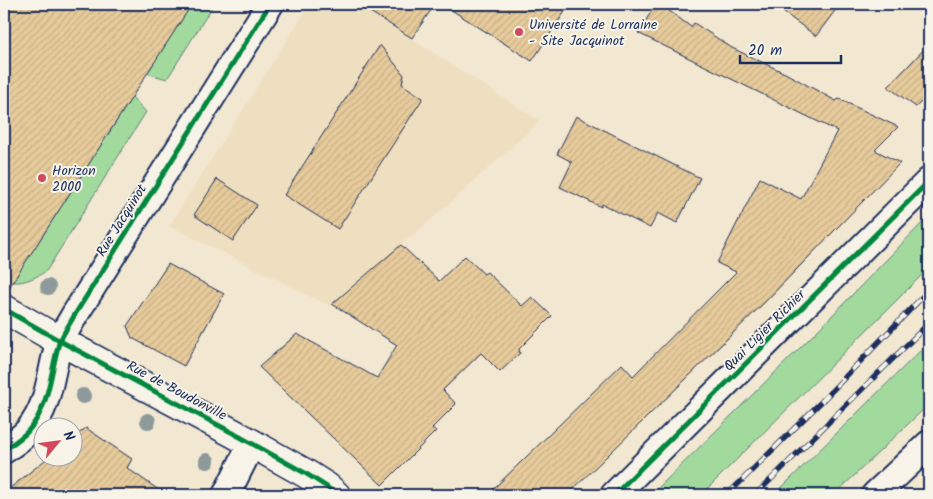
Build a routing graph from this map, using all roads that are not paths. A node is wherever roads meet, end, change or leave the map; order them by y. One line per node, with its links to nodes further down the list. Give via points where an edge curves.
1 (270, 4): 4 (street, Rue Jacquinot)
2 (929, 180): 10 (street, Quai Ligier Richier)
3 (4, 309): 4 (main road, Rue de Boudonville)
4 (60, 341): 5 (main road, Rue de Boudonville); 7 (street, Rue Jacquinot, via 40,413 28,431)
5 (252, 443): 8 (street); 9 (main road, Rue de Boudonville)
6 (929, 444): 11 (street)
7 (4, 450)
8 (226, 495)
9 (336, 495)
10 (614, 495)
11 (875, 495)

